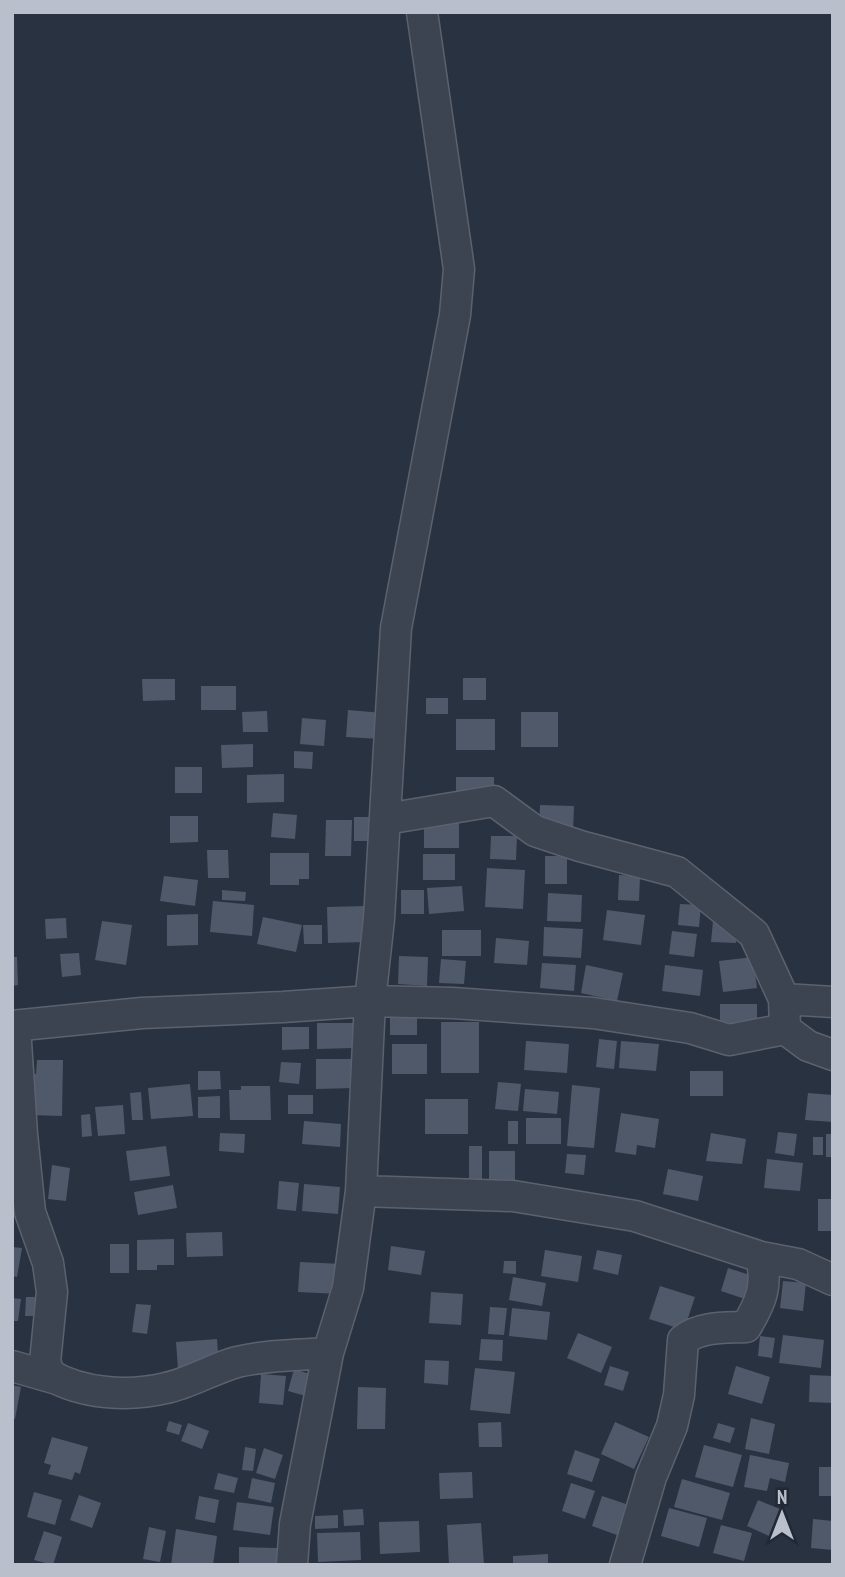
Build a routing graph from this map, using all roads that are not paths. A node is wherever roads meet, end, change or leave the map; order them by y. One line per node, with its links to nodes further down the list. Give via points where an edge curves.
1 (422, 12): 2 (street, via 459,269 455,315 396,628)
2 (386, 819): 3 (street, via 494,802 535,831 677,872 754,934); 4 (street)
3 (784, 999): 5 (street); 7 (street)
4 (370, 1001): 6 (street, via 142,1013); 7 (street, via 593,1013 690,1028 729,1040); 9 (street)
5 (833, 1002)
6 (14, 1026): 14 (street, via 30,1212 48,1263 52,1292 45,1362)
7 (785, 1029): 8 (street, via 808,1046)
8 (833, 1055)
9 (361, 1191): 10 (street, via 513,1196 635,1216); 12 (street, via 348,1288)
10 (761, 1257): 11 (street, via 798,1264); 16 (street, via 766,1276 746,1327 693,1332 683,1340 672,1426 651,1477)
11 (833, 1280)
12 (328, 1353): 14 (street, via 236,1362 167,1388 143,1392 81,1388); 15 (street, via 295,1524)
13 (12, 1366): 14 (street)
14 (57, 1379)
15 (292, 1565)
16 (625, 1565)

